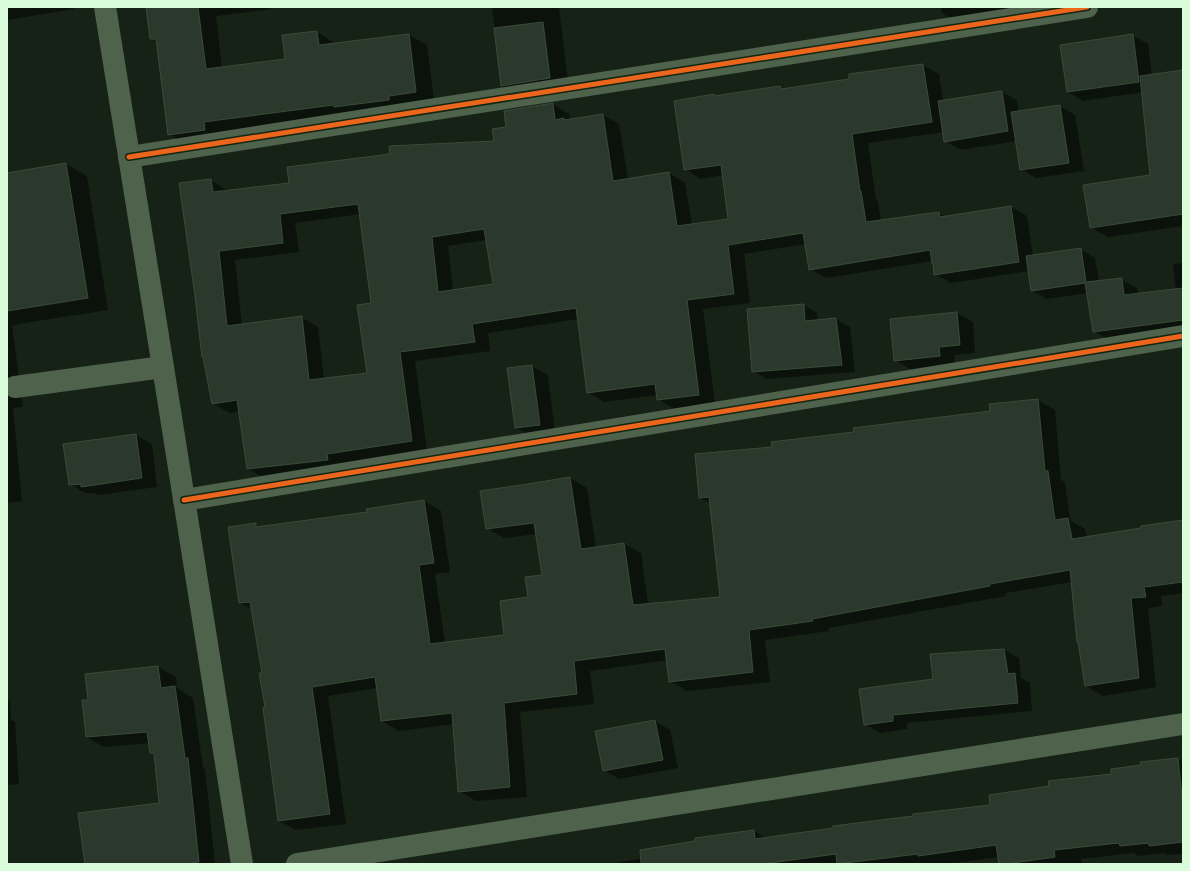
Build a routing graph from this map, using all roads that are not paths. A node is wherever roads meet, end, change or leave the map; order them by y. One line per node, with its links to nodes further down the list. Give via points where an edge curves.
1 (105, 7): 3 (street)
2 (1088, 7): 3 (street)
3 (129, 157): 5 (street)
4 (1183, 336): 7 (street)
5 (163, 367): 6 (street); 7 (street)
6 (15, 387)
7 (184, 500): 9 (street)
8 (1183, 724): 10 (street)
9 (242, 864)
10 (296, 864)

